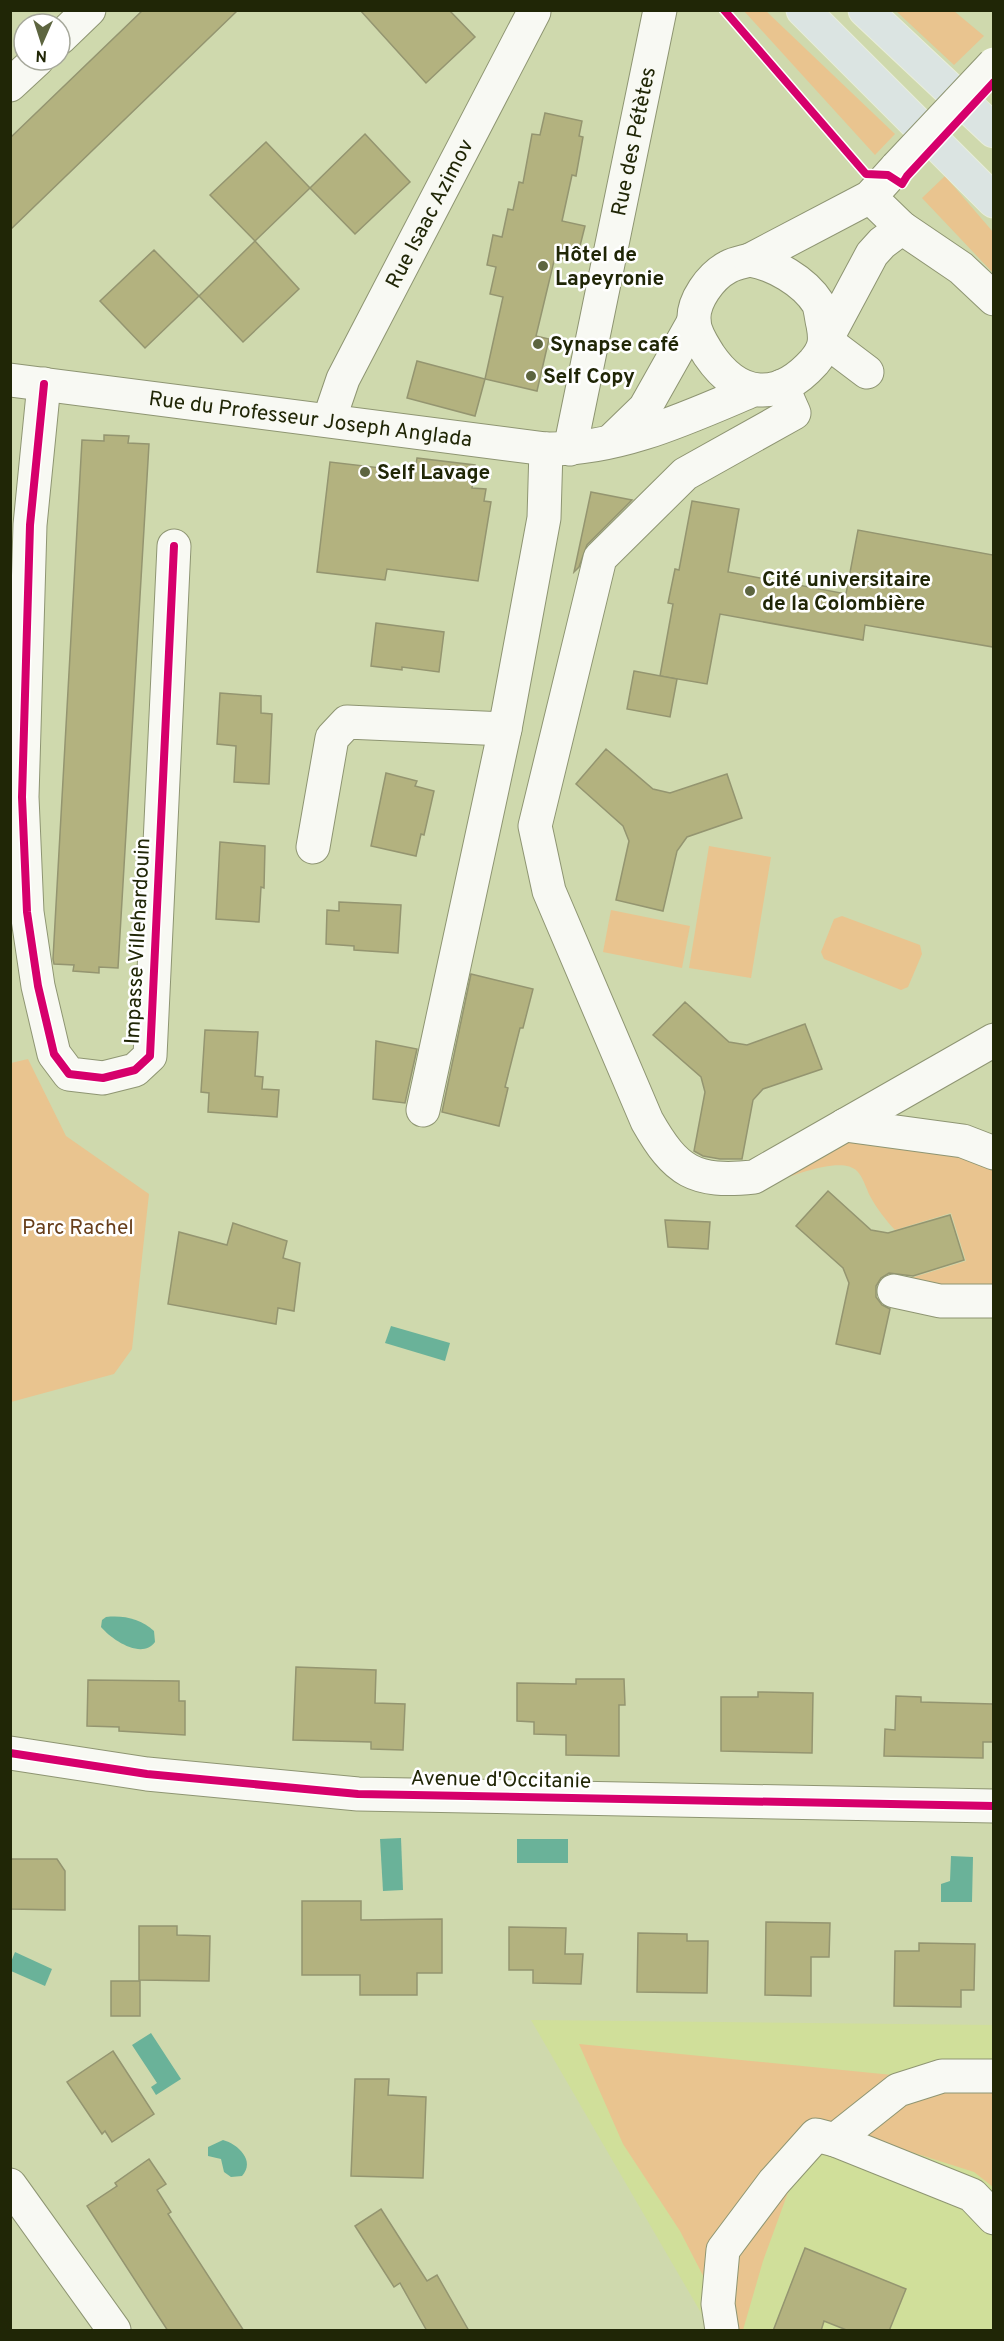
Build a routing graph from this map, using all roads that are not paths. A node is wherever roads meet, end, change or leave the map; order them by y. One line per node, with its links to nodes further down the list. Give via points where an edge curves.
1 (89, 10): 6 (street)
2 (532, 10): 22 (street, Rue Isaac Azimov, via 343,379)
3 (660, 10): 24 (street, Rue des Pétètes)
4 (803, 10): 12 (main road)
5 (865, 10): 10 (main road)
6 (72, 26)
7 (993, 64): 11 (street, bridge)
8 (24, 72): 9 (street)
9 (10, 85)
10 (993, 131)
11 (870, 197): 13 (street); 14 (street, Rue du Professeur Joseph Anglada)
12 (993, 201)
13 (902, 228): 15 (street, via 961,268); 17 (street, Rue du Professeur Joseph Anglada, via 873,254)
14 (750, 260): 16 (street, Rue du Professeur Joseph Anglada, via 729,267 711,280 699,299); 17 (street, via 764,262 804,287 819,304)
15 (993, 299)
16 (694, 321): 21 (street, via 700,342 734,383); 23 (street, Rue du Professeur Joseph Anglada, via 645,408)
17 (826, 340): 18 (street); 21 (street, Rue du Professeur Joseph Anglada, via 820,354 801,376)
18 (867, 372)
19 (10, 380): 20 (street, Rue du Professeur Joseph Anglada)
20 (44, 384): 22 (street, Rue du Professeur Joseph Anglada); 25 (street, Impasse Villehardouin)
21 (777, 396): 23 (street, Rue du Professeur Joseph Anglada); 32 (street, via 685,474 600,558 535,826 549,891 647,1121 662,1148 680,1166 703,1177 754,1177)
22 (329, 420): 24 (street, Rue du Professeur Joseph Anglada)
23 (611, 440): 24 (street, Rue du Professeur Joseph Anglada, via 589,447)
24 (558, 449): 27 (street, Rue des Pétètes)
25 (20, 534): 28 (street, Impasse Villehardouin)
26 (174, 546): 28 (street, Impasse Villehardouin, via 150,1056 135,1070 103,1078 69,1074 54,1054 38,986 27,912)
27 (505, 729): 29 (street, via 347,722 332,738); 31 (street, Rue des Pétètes)
28 (16, 798)
29 (313, 847)
30 (993, 1040): 32 (street)
31 (423, 1110)
32 (845, 1125): 33 (street, via 963,1141)
33 (993, 1153)
34 (894, 1291): 35 (street, via 940,1300)
35 (993, 1301)
36 (10, 1753): 37 (street, Avenue d'Occitanie, via 147,1774 358,1794)
37 (993, 1806)
38 (993, 2076): 39 (street, via 942,2076 898,2090)
39 (835, 2139): 41 (street, via 972,2195); 43 (street, via 816,2135 774,2182 723,2250 718,2304)
40 (10, 2185): 42 (street)
41 (993, 2218)
42 (114, 2331)
43 (722, 2331)

